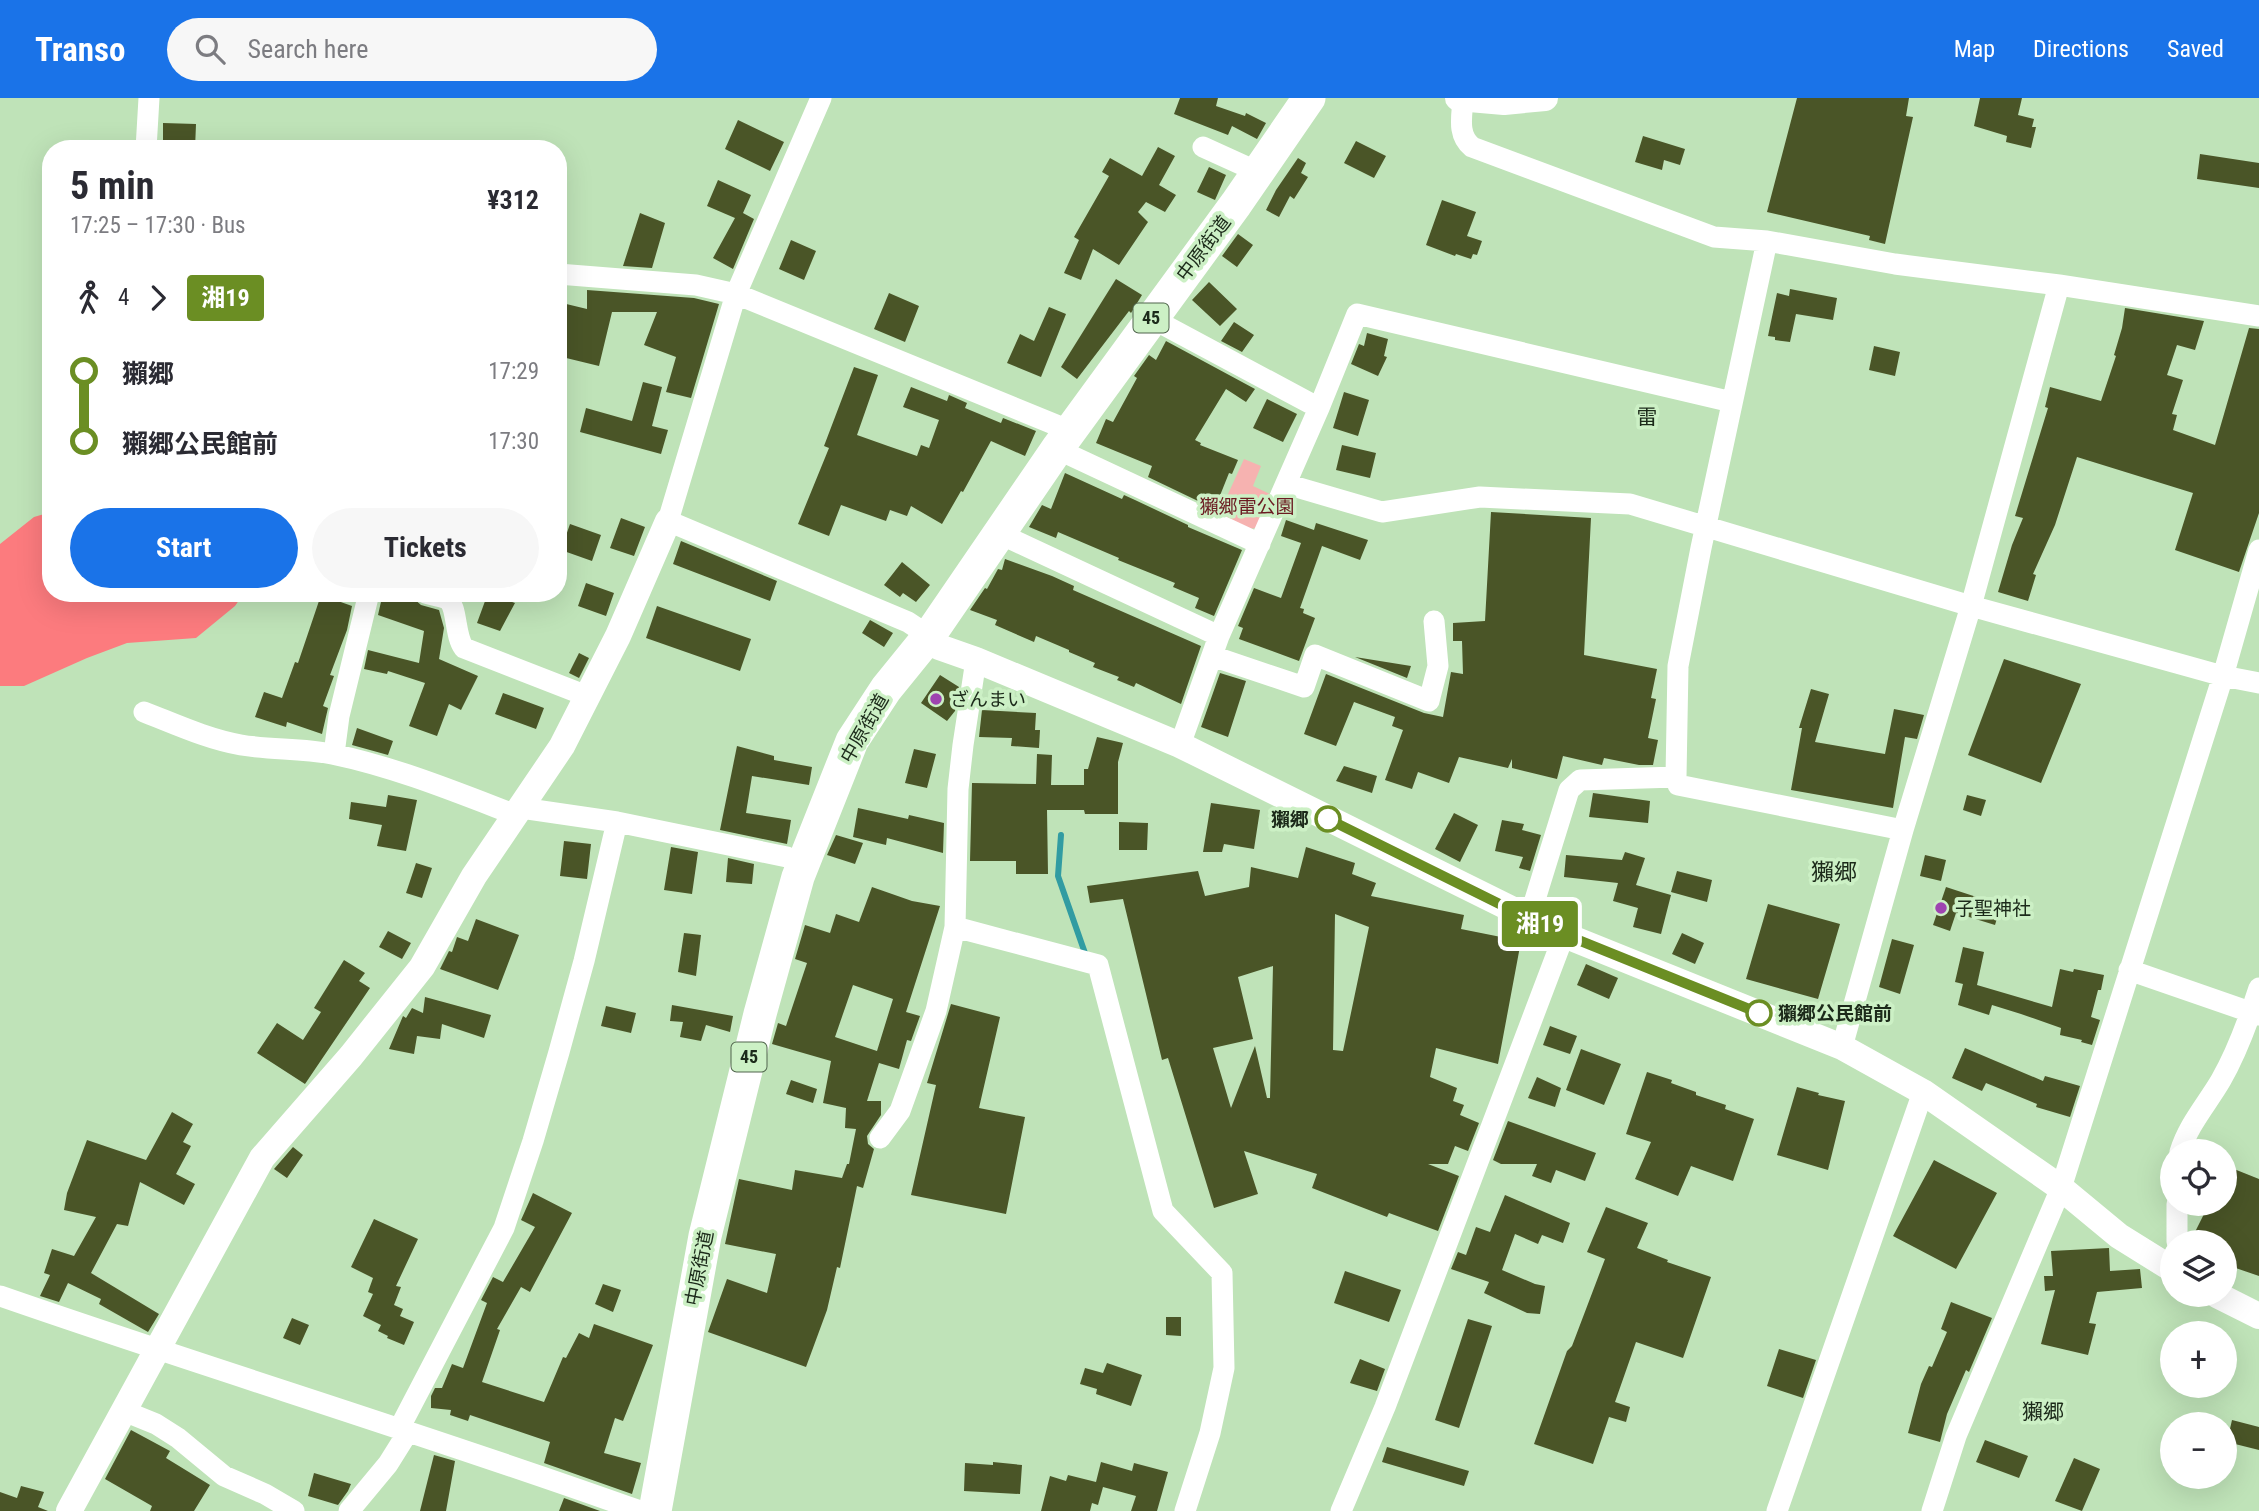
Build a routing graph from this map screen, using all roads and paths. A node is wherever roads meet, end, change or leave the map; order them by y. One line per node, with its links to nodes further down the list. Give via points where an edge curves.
1 (149, 98): 6 (street)
2 (821, 98): 12 (street)
3 (1310, 98): 8 (main road, 中原街道 / 45)
4 (1461, 98): 5 (street, via 1504,102); 9 (street, via 1463,135 1472,147 1714,237)
5 (1545, 98)
6 (147, 140)
7 (1203, 148): 8 (street)
8 (1258, 173): 14 (main road, 中原街道 / 45)
9 (1767, 241): 11 (street, via 1895,264); 15 (street)
10 (567, 275): 12 (street, via 696,285)
11 (2059, 285): 13 (street); 26 (street)
12 (736, 294): 17 (street, via 1048,422); 19 (street)
13 (2259, 316)
14 (1151, 318): 16 (street); 17 (main road, 中原街道 / 45)
15 (1732, 402): 16 (street, via 1357,314); 20 (street)
16 (1319, 408): 18 (street)
17 (1063, 441): 21 (main road, 中原街道 / 45); 22 (street)
18 (1286, 484): 20 (street, via 1382,512 1480,497 1630,505); 22 (street)
19 (668, 521): 28 (street, via 908,622); 34 (street)
20 (1707, 527): 26 (street); 38 (street, via 1678,666)
21 (998, 533): 28 (main road, 中原街道 / 45); 29 (street)
22 (1260, 544): 29 (street)
23 (2259, 550): 32 (street)
24 (367, 602): 37 (street)
25 (451, 602): 34 (street, via 464,648)
26 (1971, 606): 32 (street); 41 (street)
27 (1434, 621): 30 (street, via 1438,666 1429,701 1315,655 1304,687)
28 (929, 636): 31 (street, via 939,647); 42 (main road, 中原街道 / 45, via 886,688 852,741)
29 (1219, 636): 30 (street)
30 (1212, 656): 36 (street)
31 (976, 660): 36 (street); 44 (street, via 958,789)
32 (2223, 676): 33 (street); 46 (street)
33 (2259, 683)
34 (587, 696): 39 (street, via 562,746)
35 (144, 712): 37 (street, via 218,740)
36 (1180, 745): 43 (street)
37 (334, 754): 39 (street)
38 (1676, 777): 41 (street, via 1678,785); 43 (street, via 1580,780 1569,790)
39 (518, 811): 40 (street); 58 (street, via 422,967 262,1158)
40 (618, 822): 42 (street); 60 (street, via 559,1052 504,1228)
41 (1903, 830): 49 (street)
42 (803, 864): 65 (main road, 中原街道 / 45, via 705,1236)
43 (1529, 919): 45 (street)
44 (955, 927): 51 (street, via 936,1011 900,1111); 66 (street, via 1098,965 1163,1211 1223,1273 1224,1368 1210,1433)
45 (1564, 935): 49 (street); 67 (street, via 1385,1408)
46 (2129, 970): 48 (street); 53 (street)
47 (2259, 988): 48 (street)
48 (2255, 1014): 52 (street)
49 (1842, 1047): 50 (street)
50 (1923, 1092): 53 (street); 68 (street)
51 (880, 1138)
52 (2184, 1139)
53 (2061, 1188): 54 (street, via 2119,1236); 69 (street, via 1956,1436)
54 (2160, 1262)
55 (0, 1296): 58 (street)
56 (2237, 1305): 57 (street)
57 (2259, 1316)
58 (157, 1350): 59 (street); 60 (street)
59 (124, 1411): 61 (street); 62 (street, via 178,1438 224,1476)
60 (403, 1430): 63 (street, via 388,1464); 64 (street)
61 (69, 1511)
62 (294, 1511)
63 (349, 1511)
64 (640, 1511)
65 (655, 1511)
66 (1185, 1511)
67 (1341, 1511)
68 (1777, 1511)
69 (1932, 1511)

